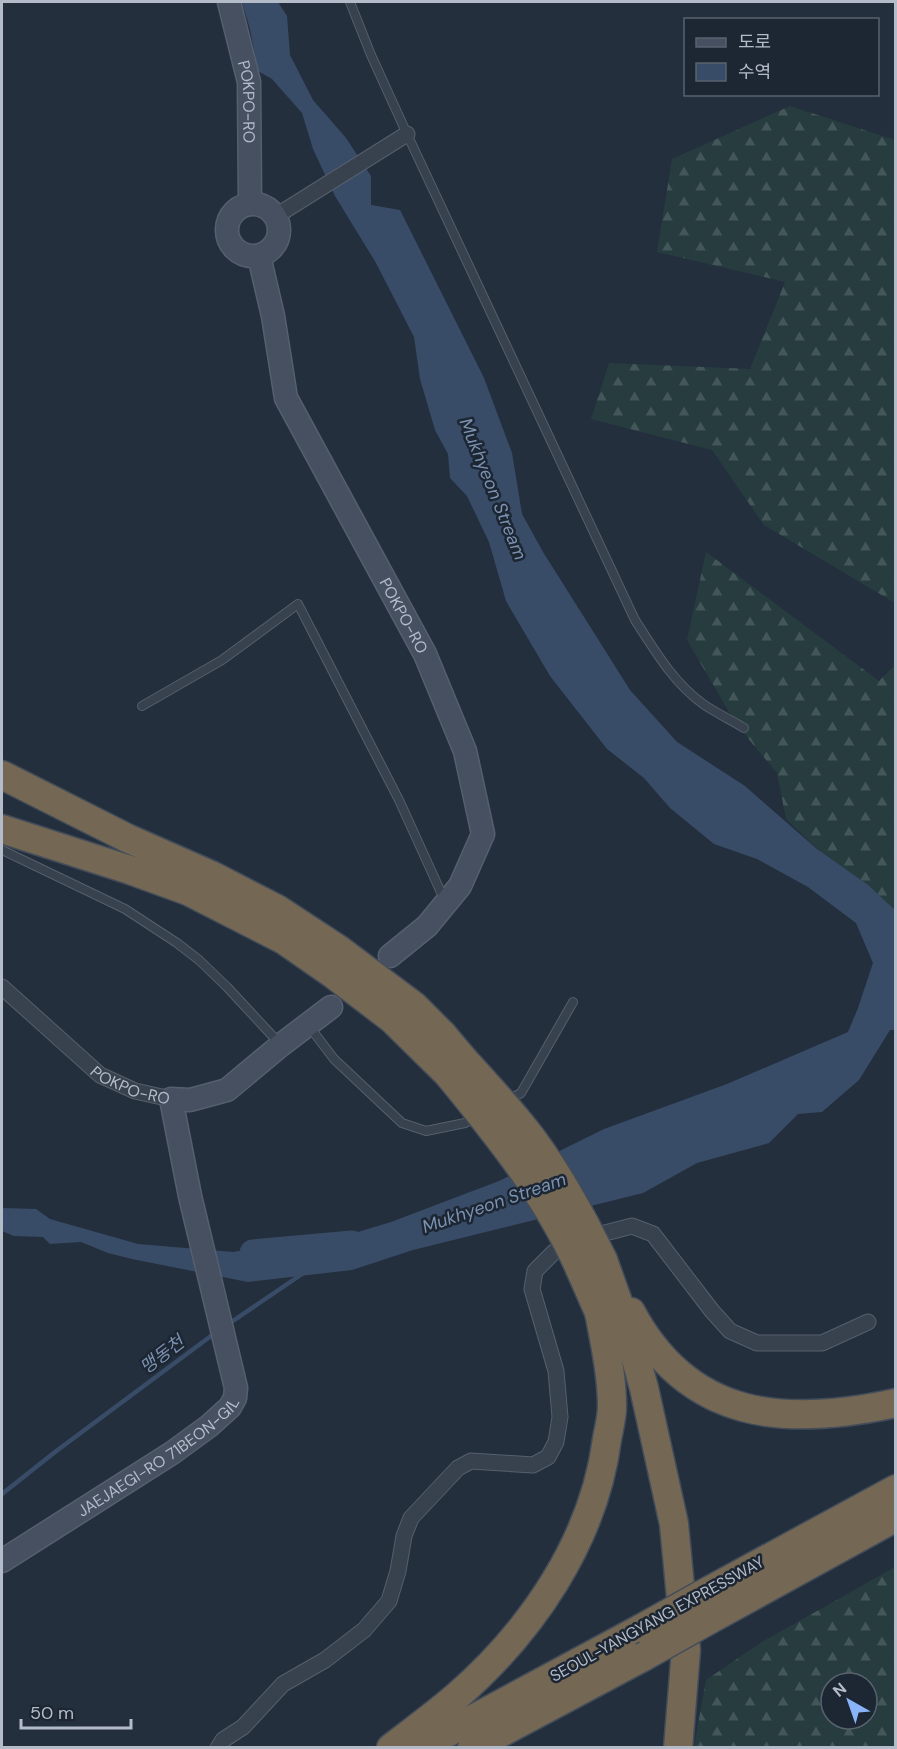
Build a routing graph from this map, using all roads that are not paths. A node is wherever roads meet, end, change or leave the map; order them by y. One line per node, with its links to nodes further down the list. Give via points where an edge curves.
1 (229, 2): 4 (main road, POKPO-RO, via 249,82)
2 (350, 2): 3 (lane)
3 (407, 134): 5 (street); 8 (lane, via 635,620 682,686 703,704)
4 (250, 204): 5 (main road, via 260,204); 6 (main road, via 232,214 227,236 238,252)
5 (276, 216): 6 (main road, via 280,227 275,246)
6 (259, 256): 12 (main road, POKPO-RO, via 286,398 425,654 465,751 483,834 460,886)
7 (142, 706): 12 (lane, via 222,660 298,604 399,800)
8 (744, 728)
9 (2, 775): 19 (highway, via 277,909 414,1006 443,1035)
10 (2, 829): 19 (highway, via 188,891 284,940)
11 (2, 850): 18 (lane, via 125,909 177,943 227,987)
12 (445, 904): 13 (main road, POKPO-RO, via 427,926)
13 (390, 956)
14 (2, 987): 20 (street, POKPO-RO, via 100,1075 135,1090)
15 (573, 1002): 17 (lane, via 521,1093 465,1123 426,1131 402,1123 334,1059)
16 (332, 1007): 17 (main road, POKPO-RO)
17 (308, 1025): 18 (main road, POKPO-RO)
18 (281, 1045): 20 (main road, POKPO-RO, via 227,1090 190,1100)
19 (456, 1067): 21 (highway, bridge, via 505,1105 534,1141 584,1221)
20 (171, 1099): 27 (main road, JAEJAEGI-RO 71BEON-GIL, via 232,1368 235,1398 209,1426 172,1453)
21 (592, 1265): 22 (highway); 24 (highway, via 661,1356 698,1387 718,1398 740,1407 783,1415 862,1410); 34 (highway, via 628,1330 674,1524 686,1650)
22 (599, 1312): 30 (highway, via 612,1409 599,1484 576,1541 536,1609 483,1671); 33 (highway, via 634,1411 652,1493 667,1664)
23 (868, 1322): 29 (street, via 822,1343 757,1343 730,1331 653,1234 632,1226 554,1252 535,1271 532,1289 556,1371 560,1417 556,1442 548,1457 533,1465 471,1461 458,1468 411,1518 389,1601 364,1630 325,1660 283,1684)
24 (896, 1403)
25 (896, 1489): 28 (highway, SEOUL-YANGYANG EXPRESSWAY)
26 (896, 1517): 28 (highway, SEOUL-YANGYANG EXPRESSWAY)
27 (2, 1561)
28 (705, 1608): 31 (highway, SEOUL-YANGYANG EXPRESSWAY, bridge, via 642,1628); 32 (highway, SEOUL-YANGYANG EXPRESSWAY, bridge, via 643,1657)
29 (218, 1748)
30 (391, 1748)
31 (419, 1748)
32 (472, 1748)
33 (661, 1748)
34 (678, 1748)

